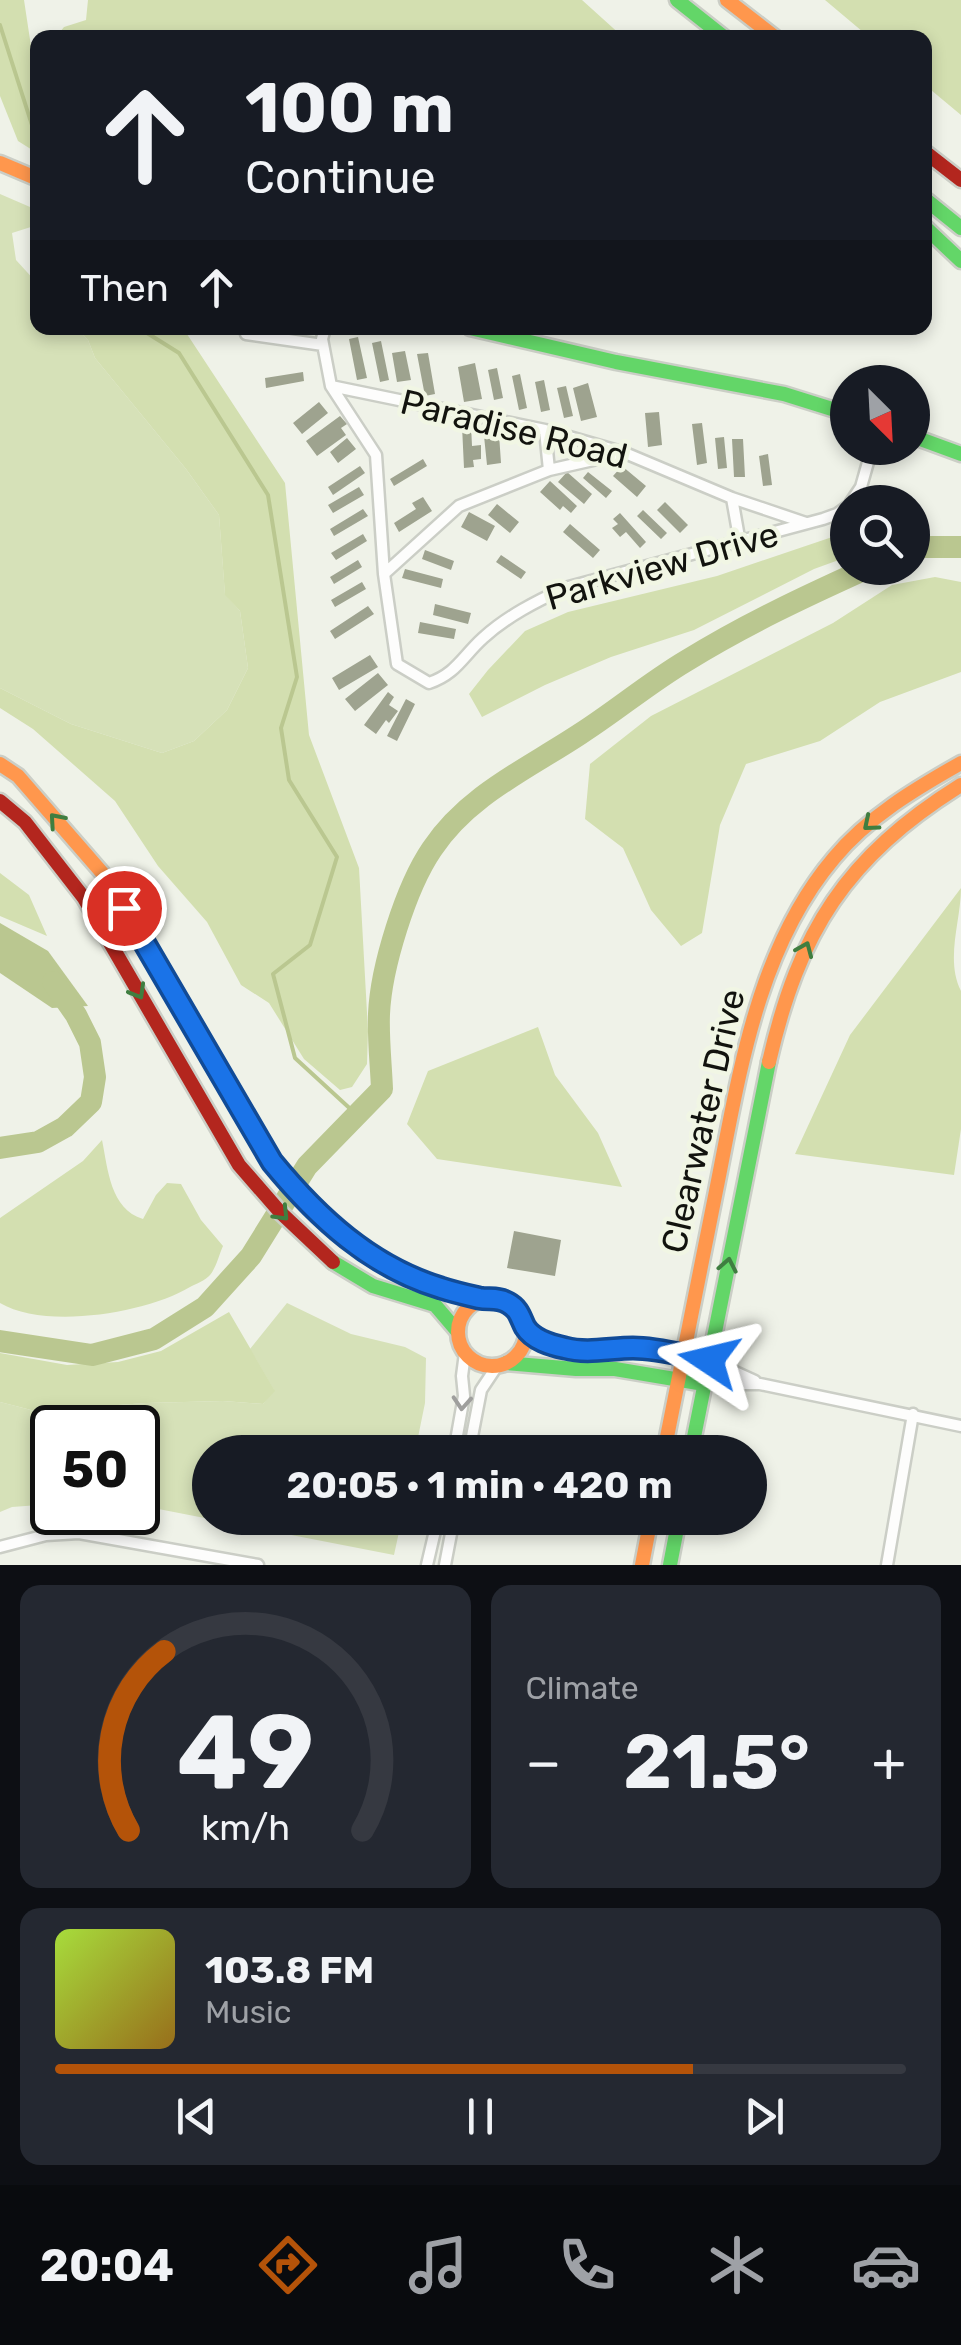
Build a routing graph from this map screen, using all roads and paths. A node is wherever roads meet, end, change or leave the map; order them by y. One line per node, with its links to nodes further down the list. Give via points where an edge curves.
1 (677, 0): 3 (main road)
2 (727, 0): 4 (main road)
3 (714, 30)
4 (766, 30)
5 (932, 157): 8 (main road)
6 (6, 165): 7 (main road)
7 (30, 175)
8 (961, 180)
9 (932, 205): 10 (main road)
10 (961, 228)
11 (932, 234): 12 (main road)
12 (961, 261)
13 (253, 335): 16 (street)
14 (324, 335): 16 (street)
15 (500, 335): 18 (main road)
16 (323, 345): 17 (street)
17 (331, 386): 19 (street, Paradise Road); 28 (street, via 376,455)
18 (830, 408)
19 (545, 430): 21 (street, Paradise Road); 23 (street)
20 (930, 443): 22 (main road)
21 (625, 452): 23 (street); 24 (street, Paradise Road)
22 (961, 454)
23 (548, 470): 28 (street, via 459,506)
24 (732, 498): 26 (street, Paradise Road); 27 (street)
25 (830, 516): 26 (street, Parkview Drive)
26 (807, 523): 27 (street, Parkview Drive)
27 (740, 542): 28 (street, Parkview Drive, via 534,602 484,637 447,677 428,683 396,664)
28 (384, 574)
29 (0, 764): 33 (main road, one-way to 29, via 439,1288 370,1256 295,1189 257,1138 104,875)
30 (956, 766): 37 (main road, Clearwater Drive, one-way to 37, via 890,807 847,844 820,876 768,972 744,1048)
31 (959, 786): 38 (main road, Clearwater Drive, one-way to 31, via 770,1060 812,933 869,856)
32 (0, 801): 35 (main road, one-way to 35, via 25,822 84,898 252,1182 330,1260 373,1286 435,1305)
33 (483, 1299): 34 (main road, via 515,1307); 35 (main road, via 465,1311)
34 (525, 1326): 37 (main road, via 535,1338 567,1349); 39 (main road, via 522,1348)
35 (458, 1332): 36 (main road)
36 (465, 1353): 39 (main road, via 484,1365); 45 (street, one-way to 45)
37 (682, 1355): 38 (main road); 40 (main road, Clearwater Drive)
38 (709, 1360): 41 (main road, Clearwater Drive); 42 (street)
39 (501, 1364): 40 (main road); 46 (street, via 480,1390)
40 (678, 1378): 41 (main road); 47 (main road, Clearwater Drive)
41 (704, 1384): 42 (street); 48 (main road, Clearwater Drive)
42 (760, 1384): 43 (street)
43 (913, 1414): 44 (street); 59 (street)
44 (955, 1425)
45 (457, 1435)
46 (472, 1435)
47 (667, 1435)
48 (694, 1435)
49 (434, 1535): 55 (street)
50 (451, 1535): 56 (street)
51 (648, 1535): 57 (main road)
52 (676, 1535): 58 (main road)
53 (0, 1547): 54 (street, via 79,1534)
54 (258, 1565)
55 (427, 1565)
56 (445, 1565)
57 (642, 1565)
58 (670, 1565)
59 (887, 1565)

